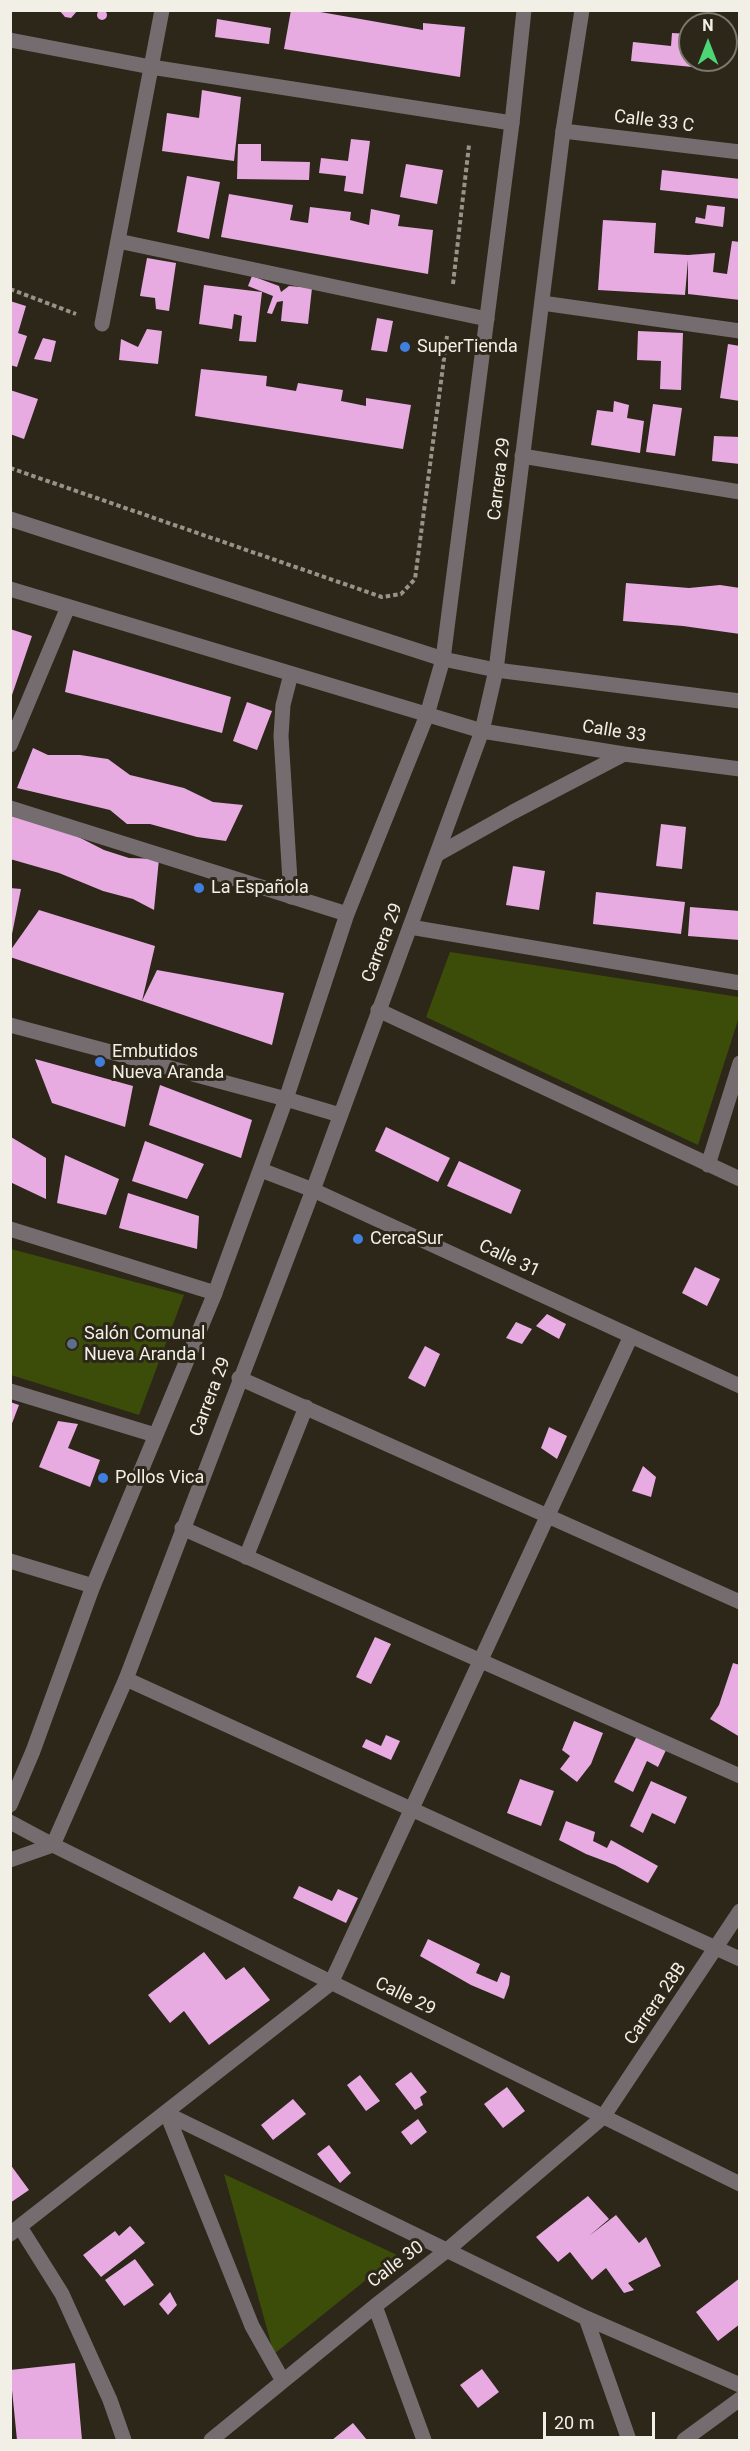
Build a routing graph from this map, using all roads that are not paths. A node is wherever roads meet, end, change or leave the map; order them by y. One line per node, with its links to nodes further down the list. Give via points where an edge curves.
1 (162, 10): 5 (street)
2 (524, 10): 6 (street, Carrera 29)
3 (582, 10): 7 (street, Carrera 29)
4 (10, 40): 5 (street)
5 (151, 67): 6 (street); 9 (street)
6 (512, 123): 11 (street, Carrera 29)
7 (563, 131): 8 (street, Calle 33 C); 10 (street, Carrera 29)
8 (740, 152)
9 (118, 241): 11 (street); 12 (street)
10 (542, 303): 13 (street); 14 (street, Carrera 29)
11 (487, 319): 19 (street, Carrera 29)
12 (102, 324)
13 (740, 331)
14 (522, 456): 15 (street); 20 (street, Carrera 29)
15 (740, 492)
16 (10, 519): 19 (street)
17 (10, 590): 18 (street, Calle 33)
18 (68, 607): 21 (street, Calle 33); 25 (street)
19 (443, 658): 20 (street); 23 (street, Carrera 29)
20 (496, 670): 22 (street); 24 (street, Carrera 29)
21 (291, 674): 23 (street, Calle 33); 30 (street, via 281,736)
22 (740, 701)
23 (427, 715): 24 (street, Calle 33); 31 (street, Carrera 29)
24 (482, 731): 26 (street, Calle 33); 29 (street, Carrera 29)
25 (10, 745)
26 (624, 754): 27 (street, Calle 33); 29 (street)
27 (740, 769)
28 (10, 808): 30 (street)
29 (438, 854): 32 (street, Carrera 29)
30 (291, 897): 31 (street)
31 (347, 914): 37 (street, Carrera 29)
32 (410, 927): 33 (street); 34 (street, Carrera 29)
33 (740, 983)
34 (378, 1010): 38 (street, Carrera 29); 39 (street)
35 (10, 1025): 37 (street)
36 (740, 1063): 39 (street)
37 (286, 1099): 38 (street); 40 (street, Carrera 29)
38 (340, 1115): 42 (street, Carrera 29)
39 (708, 1165): 41 (street)
40 (261, 1170): 42 (street, Calle 31); 44 (street, Carrera 29)
41 (740, 1179)
42 (313, 1190): 45 (street, Calle 31); 46 (street, Carrera 29)
43 (10, 1229): 44 (street)
44 (216, 1293): 50 (street, Carrera 29)
45 (631, 1336): 47 (street, Calle 31); 51 (street)
46 (239, 1378): 49 (street); 52 (street, Carrera 29)
47 (740, 1386)
48 (10, 1391): 50 (street)
49 (306, 1407): 51 (street); 53 (street)
50 (155, 1435): 55 (street, Carrera 29)
51 (548, 1516): 56 (street); 57 (street)
52 (182, 1528): 53 (street); 58 (street, Carrera 29)
53 (246, 1557): 57 (street)
54 (10, 1561): 55 (street)
55 (93, 1586): 60 (street, Carrera 29)
56 (740, 1602)
57 (480, 1661): 59 (street); 61 (street)
58 (126, 1678): 61 (street); 63 (street, Carrera 29)
59 (740, 1776)
60 (10, 1805)
61 (412, 1809): 66 (street); 68 (street)
62 (10, 1822): 63 (street, Calle 29)
63 (53, 1845): 64 (street); 68 (street, Calle 29)
64 (10, 1860)
65 (740, 1911): 66 (street, Carrera 28B)
66 (717, 1949): 67 (street); 70 (street, Carrera 28B)
67 (740, 1959)
68 (331, 1983): 69 (street); 70 (street, Calle 29)
69 (167, 2114): 72 (street); 73 (street); 76 (street, via 252,2326)
70 (603, 2117): 71 (street, Calle 29); 73 (street, Calle 30)
71 (740, 2184)
72 (15, 2230): 80 (street, via 62,2294)
73 (446, 2251): 74 (street, Calle 30); 75 (street)
74 (375, 2306): 76 (street, Calle 30); 81 (street)
75 (586, 2318): 77 (street); 82 (street)
76 (283, 2381): 79 (street, Calle 30)
77 (740, 2385)
78 (740, 2399): 83 (street)
79 (220, 2437)
80 (124, 2440)
81 (424, 2440)
82 (629, 2440)
83 (684, 2440)

